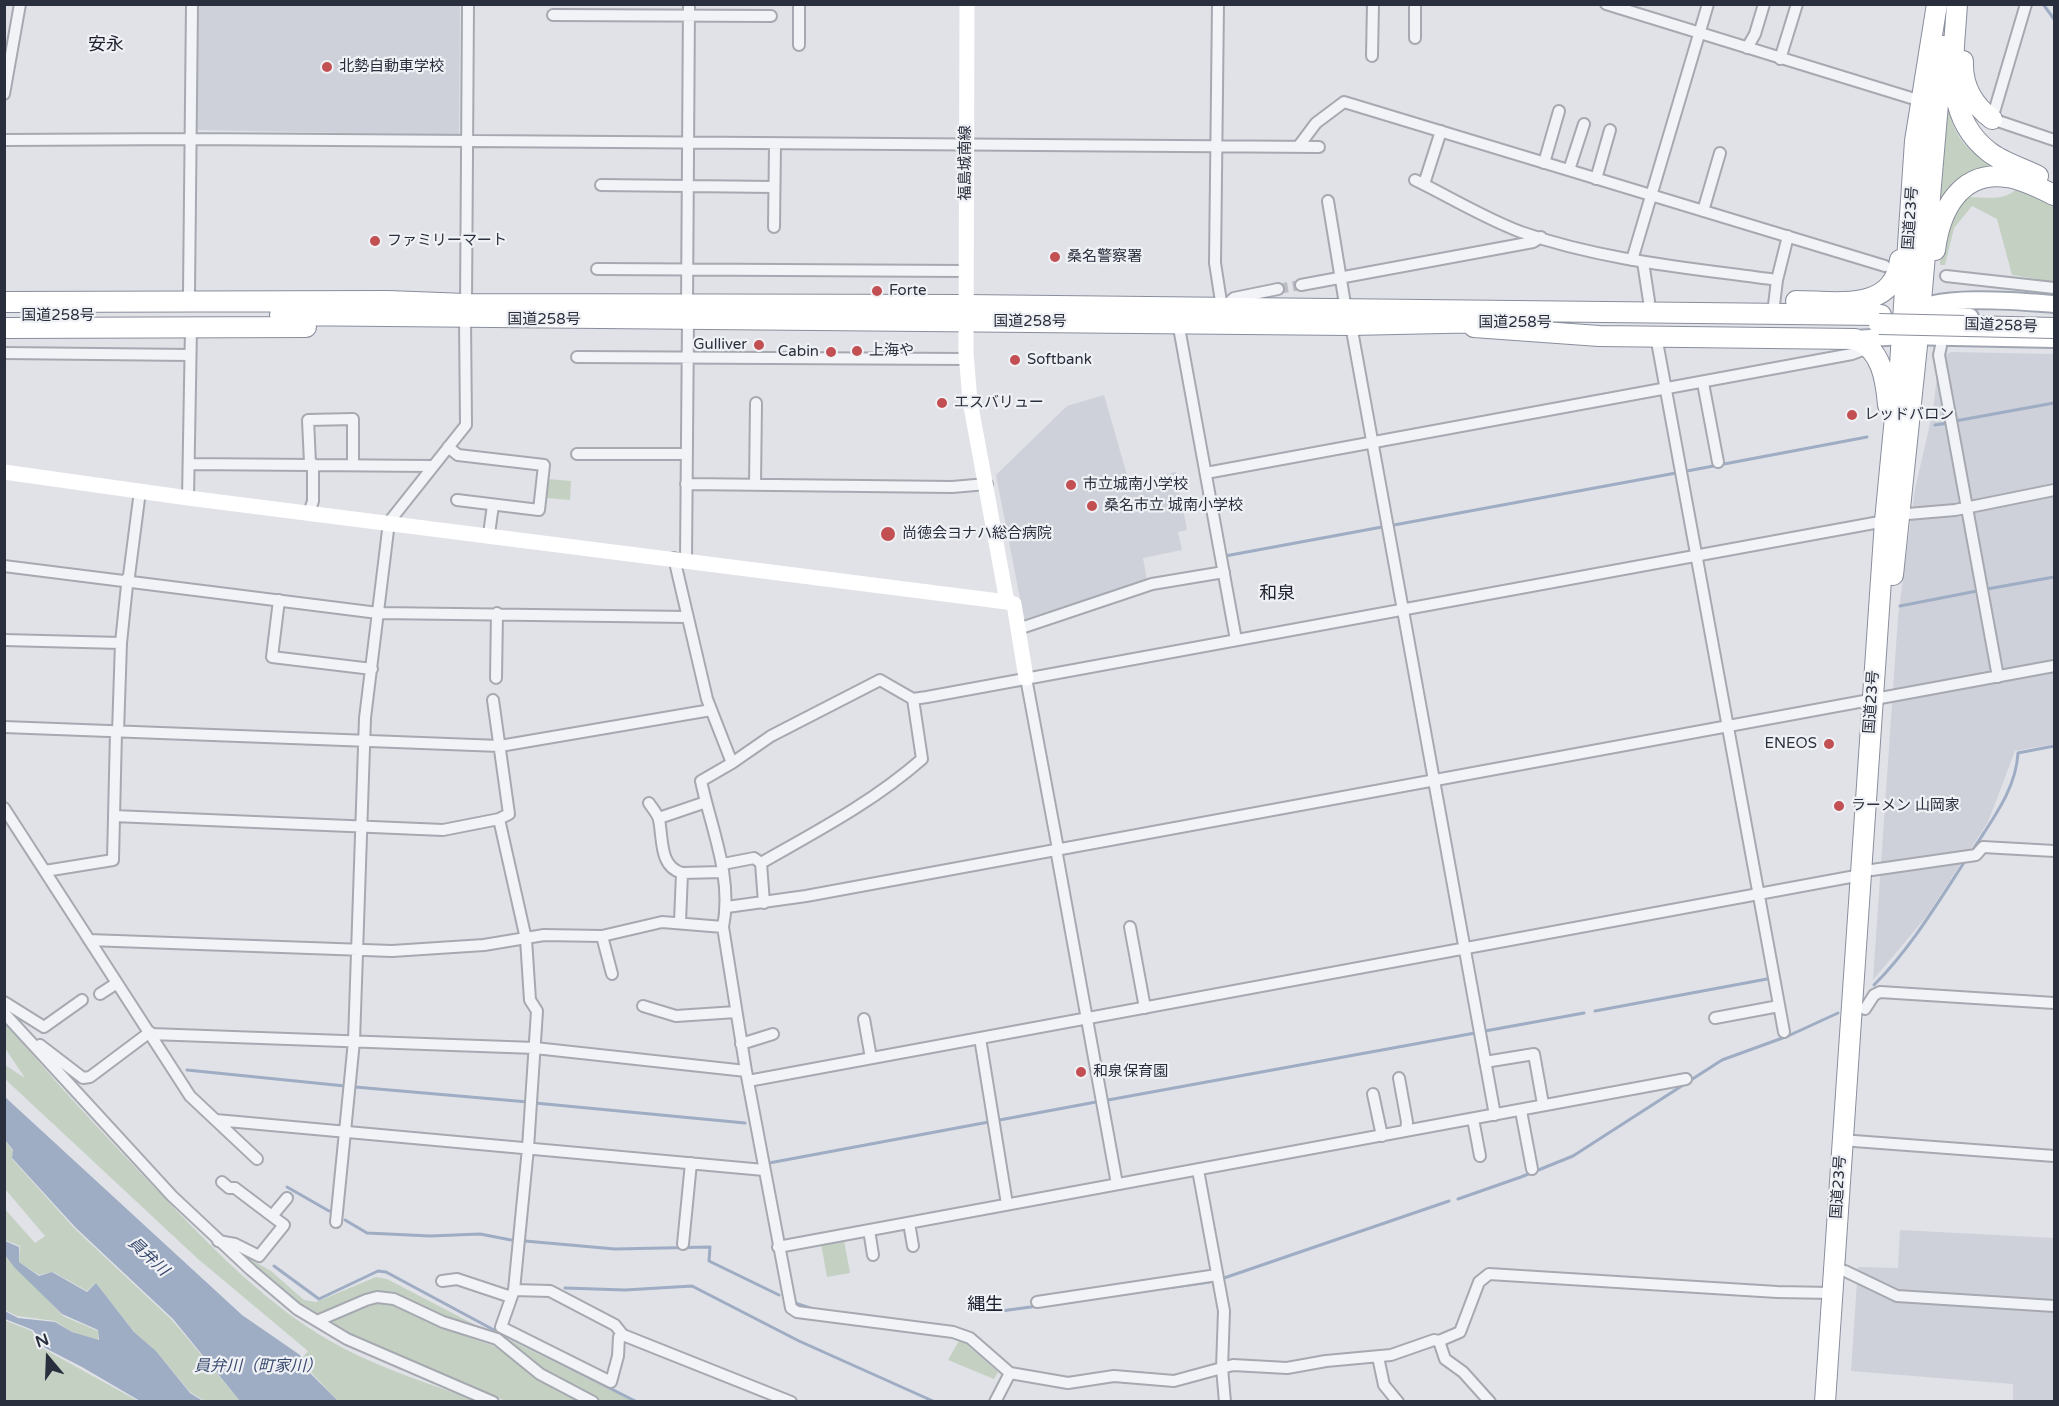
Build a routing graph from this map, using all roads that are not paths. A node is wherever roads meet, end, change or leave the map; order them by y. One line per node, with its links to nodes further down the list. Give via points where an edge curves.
1 (20, 4): 27 (street)
2 (192, 4): 34 (street)
3 (468, 4): 37 (street)
4 (799, 4): 23 (street)
5 (967, 4): 41 (street, 福島城南線)
6 (1218, 4): 42 (street)
7 (1373, 4): 25 (street)
8 (1415, 4): 22 (street)
9 (1606, 4): 21 (street)
10 (1708, 4): 21 (street)
11 (1764, 4): 24 (street)
12 (1797, 4): 26 (street)
13 (1937, 4): 28 (highway, 国道23号)
14 (1948, 4): 79 (highway, 国道23号, via 1938,88)
15 (1957, 4): 50 (highway, via 1953,78 1959,113 1968,130 1988,152)
16 (1968, 4): 30 (highway, via 1962,71 1971,96)
17 (2026, 4): 30 (street)
18 (689, 10): 19 (street); 20 (street); 39 (street)
19 (553, 15)
20 (771, 16)
21 (1700, 33): 24 (street); 53 (street)
22 (1415, 38)
23 (799, 45)
24 (1747, 48): 26 (street)
25 (1372, 56)
26 (1780, 59): 28 (street)
27 (4, 94)
28 (1921, 101): 38 (highway, 国道23号)
29 (1559, 111): 46 (street)
30 (1992, 119): 36 (street)
31 (1584, 124): 47 (street)
32 (1610, 130): 48 (street)
33 (1441, 131): 43 (street, via 1344,102 1316,123); 46 (street); 59 (street, via 1419,182 1508,226)
34 (192, 139): 35 (street); 37 (street); 73 (street)
35 (4, 140)
36 (2055, 140)
37 (468, 141): 39 (street); 83 (street)
38 (1916, 141): 65 (highway, 国道23号); 77 (highway, via 1894,282 1881,294 1857,301)
39 (689, 143): 40 (street); 52 (street)
40 (775, 144): 41 (street); 51 (street)
41 (966, 145): 42 (street); 64 (street, 福島城南線)
42 (1218, 147): 43 (street); 80 (street, via 1215,263)
43 (1298, 147): 44 (street)
44 (1319, 147)
45 (1720, 153): 56 (street)
46 (1544, 163): 47 (street)
47 (1569, 170): 48 (street)
48 (1596, 179): 53 (street)
49 (601, 185): 52 (street)
50 (2055, 185)
51 (774, 187): 52 (street); 57 (street)
52 (688, 188): 63 (street)
53 (1652, 195): 56 (street); 60 (street)
54 (2055, 195): 79 (highway, via 2007,177 1989,177 1962,187 1943,216)
55 (1328, 201): 67 (street)
56 (1703, 211): 58 (street)
57 (774, 227)
58 (1788, 236): 61 (street); 68 (street)
59 (1541, 237): 60 (street); 67 (street, via 1533,242)
60 (1638, 261): 68 (street); 75 (street)
61 (1886, 267)
62 (597, 269): 63 (street)
63 (688, 270): 64 (street); 84 (street)
64 (965, 271): 85 (street, 福島城南線)
65 (1907, 276): 79 (main road, via 1911,295); 95 (highway, 国道23号)
66 (1946, 276): 69 (street)
67 (1341, 277): 70 (street); 88 (street)
68 (1777, 280): 77 (street)
69 (2005, 282): 71 (street); 76 (street)
70 (1300, 285)
71 (2055, 288)
72 (1278, 290): 80 (street, via 1234,298)
73 (189, 292): 74 (highway, via 346,292); 81 (highway)
74 (388, 301): 81 (highway, 国道258号); 83 (highway, 国道258号)
75 (1649, 301): 77 (highway); 82 (highway, via 1567,301)
76 (2005, 301): 78 (main road); 79 (main road)
77 (1774, 303)
78 (2055, 304)
79 (1927, 307): 92 (main road, via 1952,316 2036,319); 95 (highway)
80 (1222, 308): 85 (highway, 国道258号); 88 (highway, 国道258号)
81 (5, 309): 86 (highway, 国道258号); 93 (highway)
82 (1497, 310): 88 (highway, 国道258号); 89 (highway, 国道258号)
83 (465, 312): 84 (highway, 国道258号); 86 (highway, 国道258号); 107 (street, via 466,425)
84 (687, 313): 85 (highway, 国道258号); 101 (street)
85 (964, 314): 90 (highway, 国道258号); 102 (street, 福島城南線)
86 (343, 317): 93 (highway, via 310,327)
87 (2055, 317): 89 (highway, 国道258号)
88 (1348, 318): 90 (highway, 国道258号); 91 (highway, 国道258号); 106 (street)
89 (1880, 320): 91 (highway, 国道258号); 92 (highway, 国道258号, bridge)
90 (1178, 322): 117 (street)
91 (1459, 325): 94 (highway, via 1599,336)
92 (2055, 326)
93 (191, 328): 99 (street)
94 (1656, 336): 97 (highway, via 1773,333); 104 (street)
95 (1920, 338): 96 (main road); 97 (main road); 111 (highway, 国道23号); 126 (street, via 1939,354); 127 (highway, via 1921,442)
96 (2055, 339)
97 (1862, 343): 103 (street, via 1852,354); 111 (highway, via 1878,360 1886,381)
98 (4, 353): 99 (street)
99 (190, 355): 112 (street)
100 (577, 357): 101 (street)
101 (687, 358): 102 (street); 109 (street)
102 (966, 360): 119 (street, 福島城南線)
103 (1704, 383): 104 (street); 110 (street)
104 (1666, 390): 106 (street); 132 (street)
105 (756, 403): 120 (street)
106 (1373, 443): 117 (street); 139 (street)
107 (448, 447): 115 (street); 125 (street, via 458,455 544,465 539,510)
108 (577, 454): 109 (street)
109 (686, 454): 118 (street)
110 (1718, 462)
111 (1891, 462): 130 (highway, 国道23号)
112 (189, 464): 113 (street); 123 (street)
113 (311, 464): 114 (street); 114 (street, via 308,420 353,419); 128 (street, via 313,501)
114 (353, 464): 115 (street)
115 (432, 466): 129 (street)
116 (4, 472): 122 (street)
117 (1206, 473): 135 (street)
118 (686, 484): 120 (street); 133 (street)
119 (987, 484): 120 (street); 138 (street, 福島城南線)
120 (755, 485)
121 (2055, 490): 126 (street)
122 (140, 491): 123 (street); 136 (street)
123 (188, 498): 128 (street)
124 (457, 500): 125 (street)
125 (493, 505): 131 (street)
126 (1968, 506): 127 (street, via 1955,510); 149 (street)
127 (1905, 510): 130 (highway, via 1905,526)
128 (309, 513): 129 (street)
129 (389, 522): 131 (street); 140 (street)
130 (1892, 528): 132 (street); 153 (highway, 国道23号)
131 (489, 534): 133 (street)
132 (1696, 555): 139 (street); 156 (street)
133 (680, 559): 138 (street); 142 (street)
134 (4, 566): 136 (street)
135 (1224, 572): 143 (street, via 1152,584); 145 (street)
136 (128, 581): 137 (street); 146 (street)
137 (279, 600): 140 (street); 148 (street, via 272,657)
138 (1007, 602): 143 (street, 福島城南線, via 1014,604)
139 (1403, 610): 145 (street); 162 (street)
140 (378, 613): 141 (street); 148 (street)
141 (497, 613): 142 (street); 150 (street)
142 (688, 617): 155 (street)
143 (1018, 629): 151 (street)
144 (4, 640): 146 (street)
145 (1236, 640): 151 (street)
146 (121, 643): 158 (street)
147 (2055, 666): 149 (street)
148 (372, 669): 159 (street)
149 (1998, 677): 153 (street)
150 (496, 678)
151 (1026, 678): 152 (street); 170 (street)
152 (912, 699): 161 (street, via 880,680 761,741); 172 (street, via 922,759 889,787 827,828)
153 (1878, 699): 156 (street); 175 (highway, 国道23号)
154 (493, 700): 160 (street)
155 (711, 710): 160 (street); 161 (street)
156 (1728, 726): 162 (street); 177 (street)
157 (4, 727): 158 (street)
158 (117, 732): 159 (street); 166 (street)
159 (365, 741): 160 (street); 169 (street)
160 (500, 746): 168 (street, via 509,814)
161 (732, 763): 163 (street, via 701,781)
162 (1434, 780): 170 (street); 186 (street)
163 (706, 802): 167 (street); 173 (street)
164 (649, 804): 167 (street)
165 (4, 808): 174 (street)
166 (114, 816): 169 (street); 174 (street, via 113,860)
167 (659, 818): 176 (street, via 664,855 675,871)
168 (499, 819): 169 (street, via 443,830); 184 (street)
169 (361, 826): 187 (street)
170 (1057, 849): 178 (street); 200 (street)
171 (2055, 851): 175 (street, via 1986,847 1968,856)
172 (761, 863): 173 (street, via 754,858); 178 (street)
173 (723, 868): 176 (street); 179 (street)
174 (45, 871): 185 (street)
175 (1866, 872): 177 (street); 197 (highway, 国道23号); 249 (highway, 国道23号)
176 (682, 873): 180 (street)
177 (1758, 894): 186 (street); 195 (street)
178 (764, 903): 179 (street)
179 (727, 907): 181 (street)
180 (680, 922): 181 (street); 183 (street, via 649,924)
181 (723, 927): 198 (street)
182 (1130, 927): 196 (street)
183 (602, 936): 184 (street, via 544,935); 188 (street)
184 (526, 939): 187 (street, via 431,949); 209 (street, via 530,1000 537,1011)
185 (89, 940): 187 (street); 189 (street)
186 (1464, 949): 196 (street); 211 (street)
187 (356, 951): 207 (street)
188 (612, 974)
189 (117, 983): 190 (street); 204 (street)
190 (100, 994)
191 (82, 1000): 192 (street, via 44,1027)
192 (4, 1002)
193 (2055, 1003): 197 (street, via 1880,992)
194 (643, 1006): 198 (street, via 676,1016)
195 (1779, 1006): 201 (street); 203 (street)
196 (1145, 1008): 200 (street)
197 (1864, 1009): 224 (highway, 国道23号)
198 (736, 1012): 208 (street)
199 (8, 1018): 204 (street, via 83,1078 90,1077); 241 (street, via 121,1143)
200 (1087, 1018): 206 (street); 234 (street)
201 (1715, 1018)
202 (864, 1019): 210 (street)
203 (1784, 1032)
204 (151, 1033): 207 (street); 220 (street, via 190,1096)
205 (773, 1034): 208 (street)
206 (980, 1038): 210 (street); 236 (street)
207 (354, 1041): 209 (street); 222 (street)
208 (741, 1044): 212 (street)
209 (535, 1048): 212 (street); 225 (street)
210 (871, 1058): 212 (street)
211 (1485, 1062): 216 (street, via 1534,1054); 218 (street)
212 (747, 1076): 231 (street)
213 (1399, 1078): 221 (street)
214 (1686, 1079): 216 (street)
215 (1373, 1094): 223 (street)
216 (1544, 1104): 217 (street)
217 (1521, 1110): 218 (street); 230 (street)
218 (1495, 1115): 219 (street)
219 (1473, 1119): 221 (street); 226 (street)
220 (216, 1120): 222 (street); 228 (street)
221 (1406, 1131): 223 (street)
222 (346, 1132): 225 (street); 238 (street)
223 (1382, 1136): 232 (street)
224 (1854, 1141): 227 (street); 246 (highway, 国道23号)
225 (528, 1148): 229 (street); 250 (street)
226 (1480, 1156)
227 (2055, 1156)
228 (256, 1159)
229 (691, 1163): 231 (street); 242 (street)
230 (1532, 1168)
231 (764, 1170): 244 (street)
232 (1198, 1170): 234 (street); 247 (street)
233 (222, 1182): 237 (street)
234 (1117, 1184): 236 (street)
235 (287, 1198): 237 (street)
236 (1007, 1204): 239 (street)
237 (272, 1216): 241 (street, via 284,1225 259,1256 235,1244)
238 (336, 1222)
239 (909, 1223): 240 (street); 243 (street)
240 (869, 1230): 244 (street); 245 (street)
241 (218, 1241): 253 (street, via 297,1309)
242 (684, 1244)
243 (913, 1246)
244 (778, 1247): 260 (street, via 787,1298 797,1312 952,1332 970,1338)
245 (873, 1255)
246 (1845, 1271): 252 (street, via 1897,1296); 269 (highway, 国道23号)
247 (1217, 1275): 251 (street); 259 (street, via 1224,1311)
248 (442, 1281): 250 (street, via 457,1279)
249 (1832, 1293): 257 (street, via 1489,1274 1479,1282 1460,1332); 268 (highway, 国道23号)
250 (512, 1294): 254 (street); 255 (street, via 550,1292 615,1325)
251 (1037, 1302)
252 (2055, 1306)
253 (317, 1321): 256 (street, via 366,1300 386,1298); 261 (street, via 347,1340)
254 (501, 1328): 255 (street, via 611,1382 619,1337); 256 (street)
255 (623, 1335): 263 (street)
256 (498, 1339): 262 (street, via 540,1374)
257 (1439, 1341): 258 (street); 267 (street, via 1445,1359)
258 (1378, 1357): 259 (street, via 1287,1368); 266 (street, via 1384,1385)
259 (1222, 1368): 260 (street, via 1174,1381 1114,1377 1061,1383); 265 (street)
260 (1010, 1373): 264 (street)
261 (493, 1401)
262 (593, 1401)
263 (791, 1401)
264 (995, 1401)
265 (1225, 1401)
266 (1398, 1401)
267 (1490, 1401)
268 (1825, 1401)
269 (1836, 1401)

